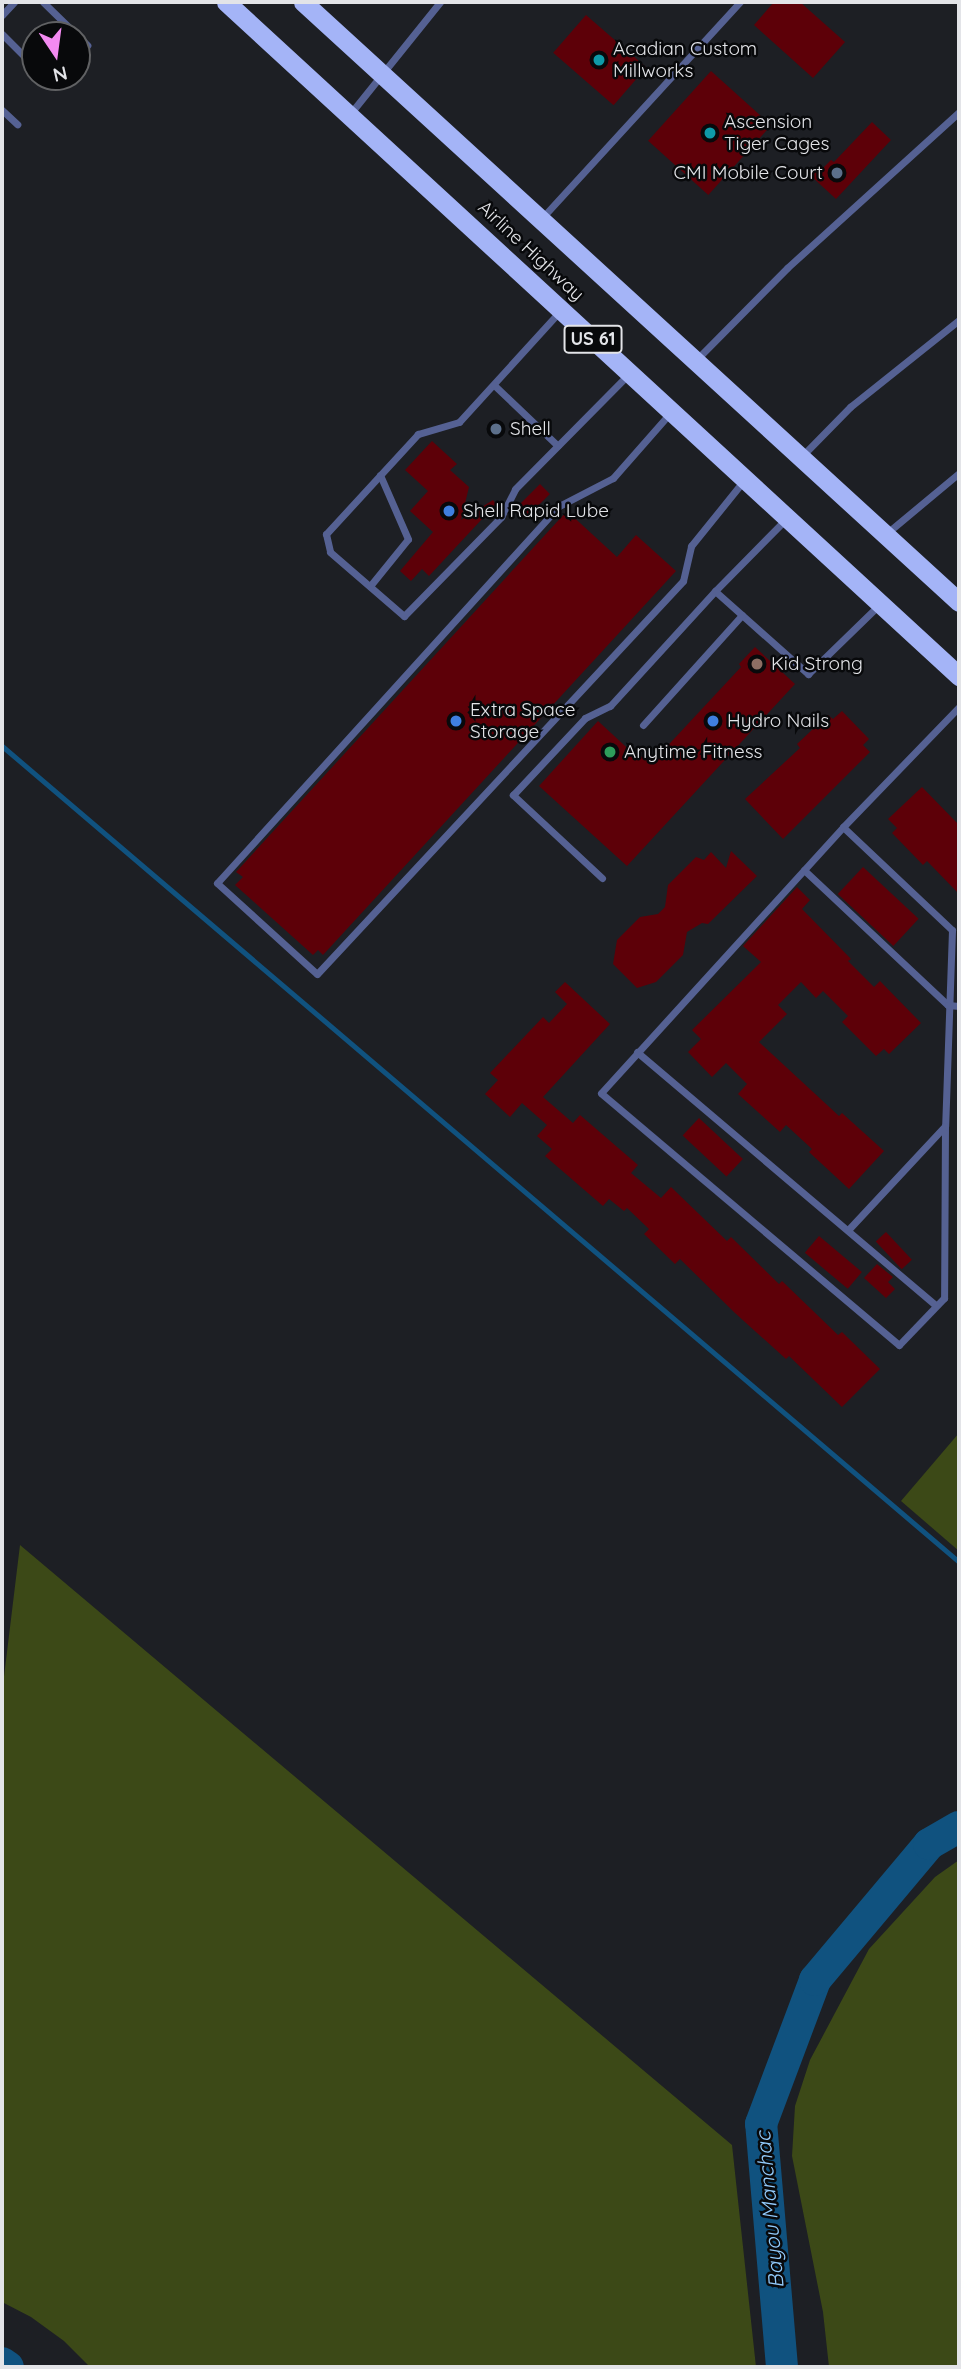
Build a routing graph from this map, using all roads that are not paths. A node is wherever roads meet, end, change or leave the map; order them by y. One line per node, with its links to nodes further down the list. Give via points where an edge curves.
1 (14, 2): 7 (lane)
2 (43, 2): 8 (lane)
3 (226, 2): 14 (highway, Airline Highway / US 61)
4 (303, 2): 11 (highway, Airline Highway / US 61)
5 (440, 2): 11 (lane)
6 (740, 2): 16 (lane)
7 (2, 15)
8 (63, 21)
9 (2, 34): 10 (lane)
10 (21, 53)
11 (381, 73): 14 (lane); 16 (highway, Airline Highway / US 61)
12 (2, 110): 15 (lane)
13 (959, 112): 19 (lane, via 787,268)
14 (349, 115): 17 (highway, Airline Highway / US 61)
15 (17, 124)
16 (541, 220): 19 (highway, Airline Highway / US 61)
17 (561, 310): 20 (highway, Airline Highway / US 61); 21 (lane)
18 (959, 320): 24 (lane, via 850,407)
19 (695, 361): 24 (highway, Airline Highway / US 61)
20 (630, 373): 22 (highway, Airline Highway / US 61); 23 (lane)
21 (494, 386): 23 (lane); 26 (lane, via 459,422 418,434)
22 (672, 412): 27 (highway, Airline Highway / US 61); 27 (lane, via 613,478 559,506 217,883 317,974 683,581 691,547)
23 (558, 446): 30 (lane, via 515,489 502,517 404,616)
24 (802, 457): 29 (highway, Airline Highway / US 61)
25 (959, 473): 29 (lane)
26 (380, 475): 30 (lane, via 408,539); 30 (lane, via 326,534 330,552)
27 (745, 479): 28 (highway, Airline Highway / US 61)
28 (788, 518): 31 (lane); 33 (highway, Airline Highway / US 61)
29 (886, 534): 32 (highway, Airline Highway / US 61)
30 (370, 586)
31 (715, 591): 34 (lane); 40 (lane, via 610,706 584,718 513,796)
32 (959, 602)
33 (881, 604): 34 (lane, via 808,674); 35 (highway, Airline Highway / US 61)
34 (742, 615): 37 (lane)
35 (959, 676)
36 (959, 707): 38 (lane)
37 (643, 725)
38 (843, 827): 39 (lane); 41 (lane, via 952,930)
39 (804, 870): 41 (lane); 43 (lane)
40 (602, 878)
41 (948, 1005): 42 (lane); 44 (lane)
42 (959, 1006)
43 (636, 1052): 45 (lane); 46 (lane, via 601,1093 899,1345)
44 (945, 1126): 45 (lane); 46 (lane, via 944,1298)
45 (848, 1230): 46 (lane)
46 (936, 1306)

